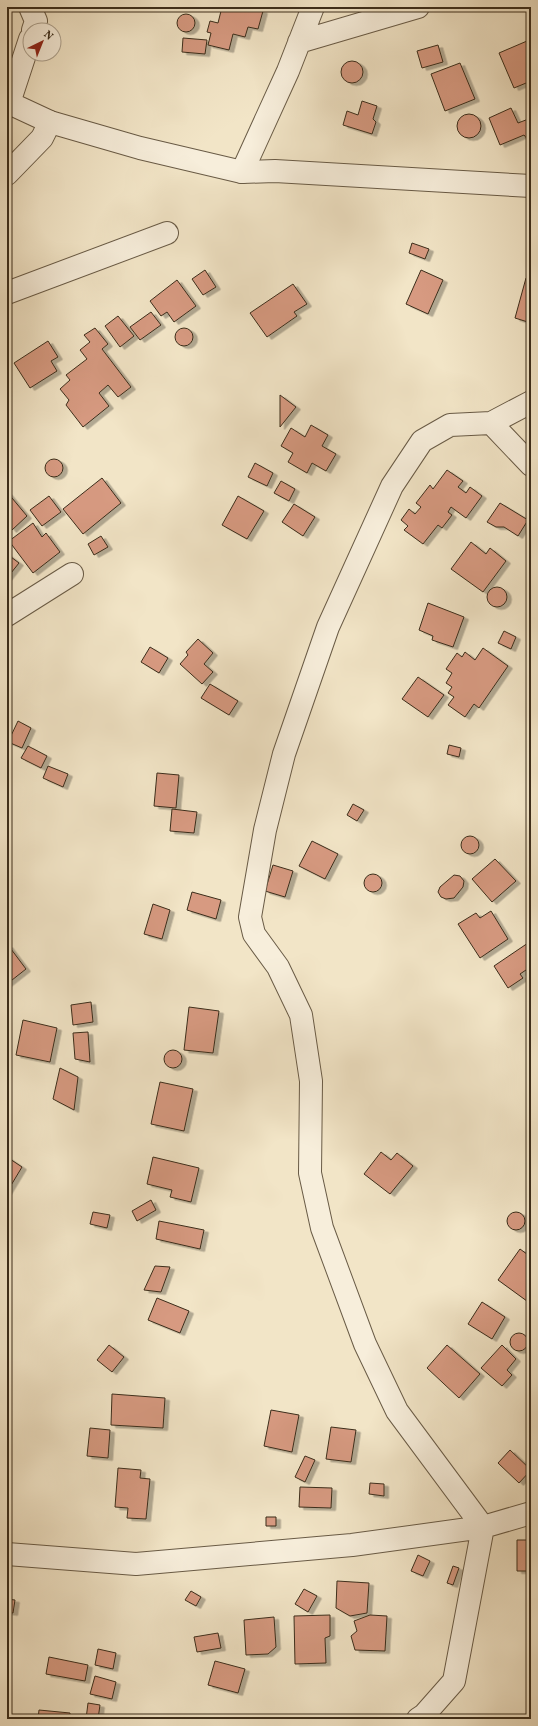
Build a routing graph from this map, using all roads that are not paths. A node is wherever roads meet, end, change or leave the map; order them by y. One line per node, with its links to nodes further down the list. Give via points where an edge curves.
1 (30, 7): 4 (street)
2 (313, 7): 5 (street)
3 (418, 7): 5 (street)
4 (35, 22)
5 (299, 42): 9 (street)
6 (22, 62): 7 (street)
7 (8, 103): 8 (street)
8 (50, 122): 9 (street, via 140,148); 10 (street, via 42,138)
9 (242, 172): 11 (street, via 275,171)
10 (7, 174)
11 (528, 183)
12 (167, 233): 13 (street)
13 (7, 293)
14 (531, 402): 15 (street)
15 (491, 423): 16 (street); 20 (street, via 450,425 422,441 392,486 328,627 284,754 265,830 250,917 254,934 278,967 301,1014 311,1081 310,1173 322,1228 365,1344 398,1411)
16 (531, 465)
17 (72, 574): 18 (street)
18 (7, 615)
19 (531, 1513): 20 (street)
20 (483, 1527): 21 (street, via 352,1545 136,1564); 22 (street, via 454,1681)
21 (7, 1554)
22 (418, 1719)

